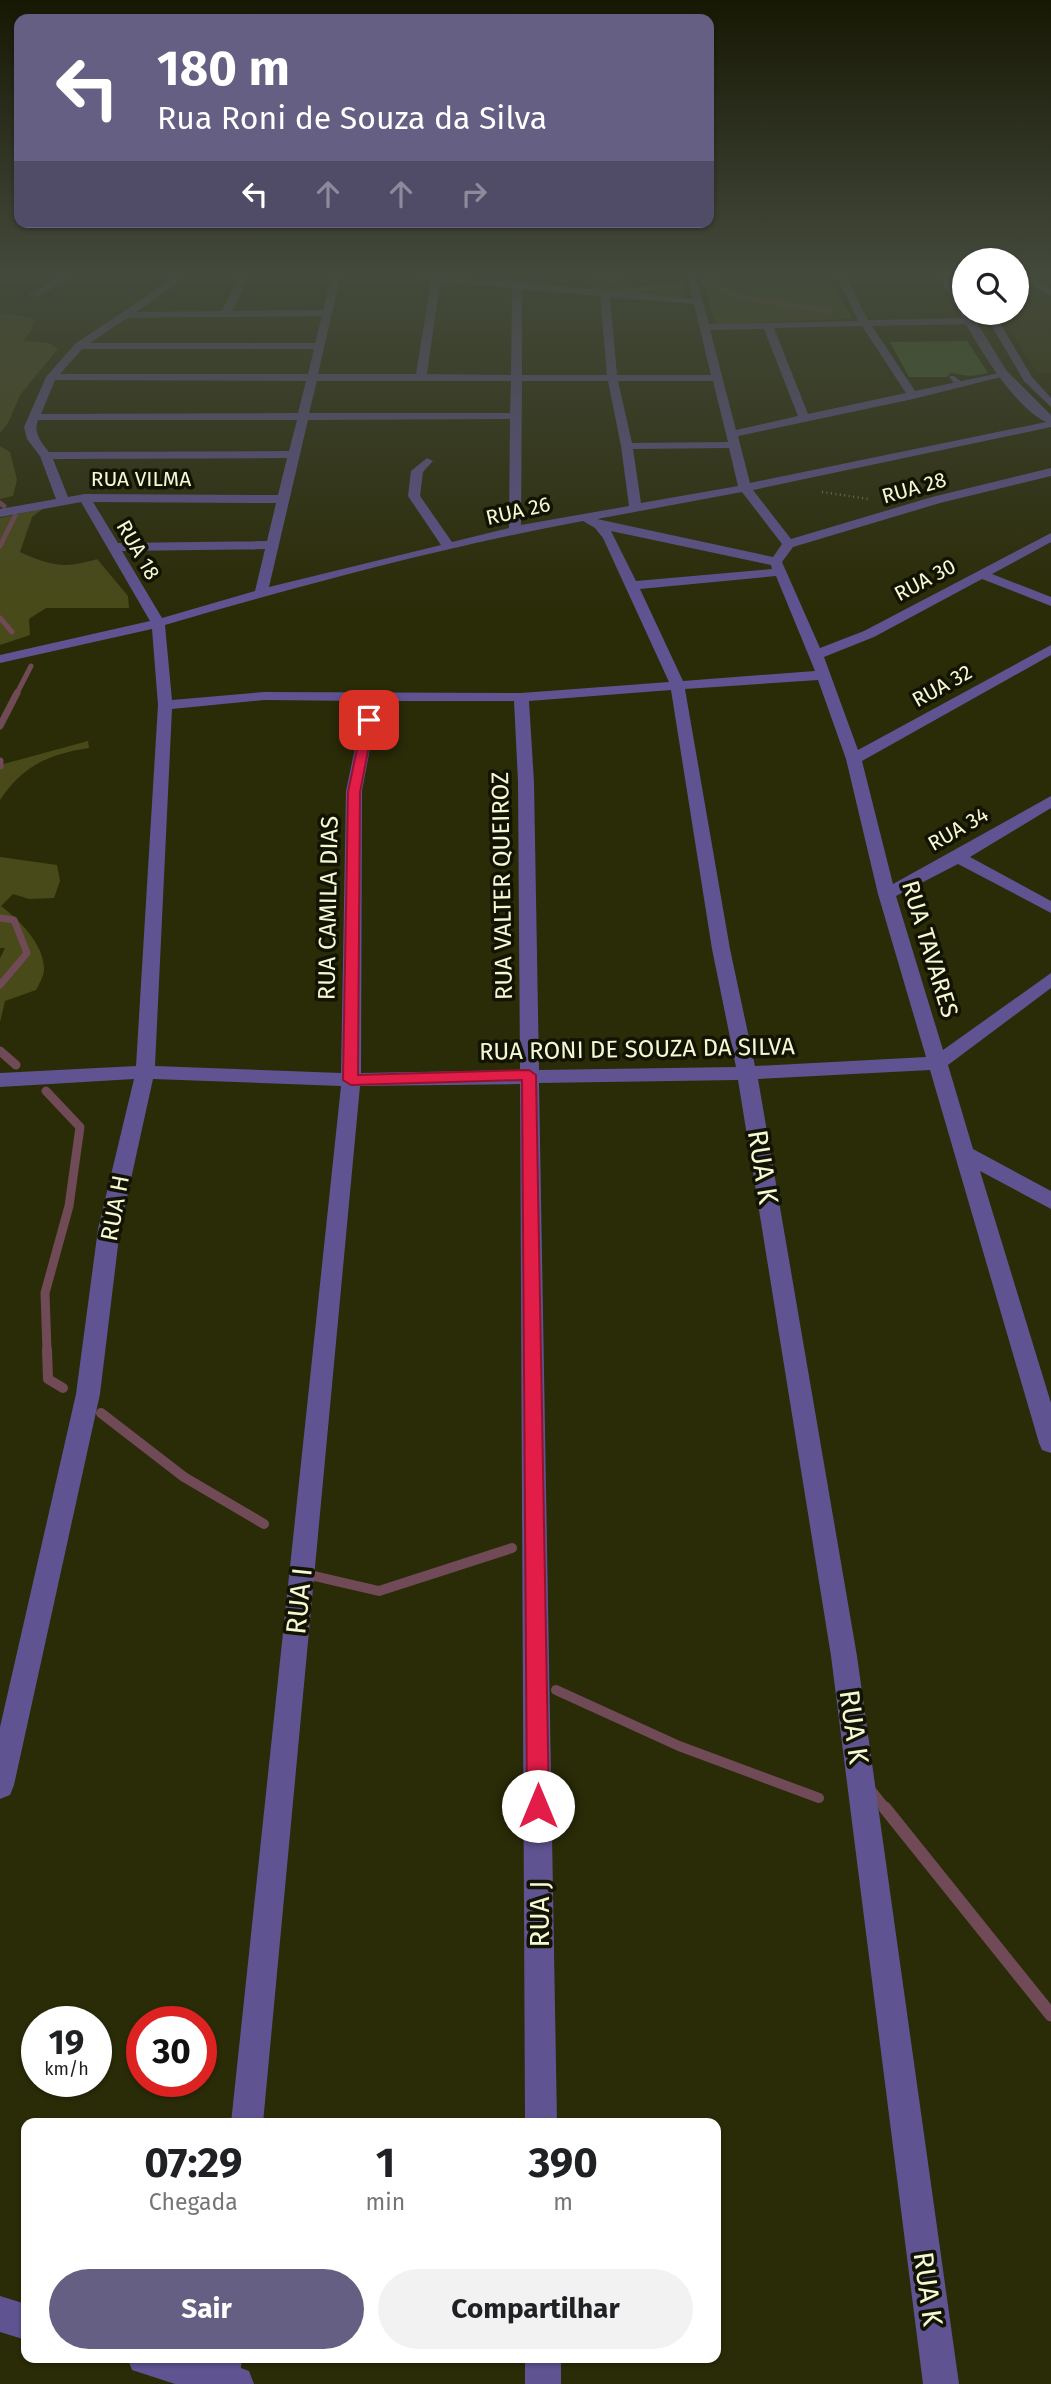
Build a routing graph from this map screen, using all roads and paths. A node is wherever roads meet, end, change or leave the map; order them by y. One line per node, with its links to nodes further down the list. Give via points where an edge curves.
1 (46, 388): 15 (street)
2 (308, 388): 13 (street)
3 (516, 388): 14 (street)
4 (615, 388): 19 (street)
5 (721, 388): 18 (street)
6 (793, 388): 16 (street)
7 (907, 388): 11 (street)
8 (937, 388): 11 (street)
9 (1015, 388): 17 (street)
10 (1037, 388): 12 (street)
11 (913, 397): 16 (street)
12 (1051, 404)
13 (302, 416): 14 (street); 15 (street); 20 (street)
14 (515, 416): 34 (street)
15 (34, 417): 21 (street, via 30,427 33,439)
16 (805, 420): 18 (street)
17 (1051, 423): 24 (street, RUA 26)
18 (733, 439): 19 (street); 25 (street)
19 (627, 446): 30 (street)
20 (293, 454): 21 (street); 27 (street)
21 (47, 456): 28 (street)
22 (427, 461): 39 (street, via 417,471 414,496)
23 (1051, 472): 36 (street, RUA 28)
24 (780, 481): 25 (street, RUA 26); 29 (path)
25 (746, 488): 30 (street, RUA 26); 36 (street)
26 (85, 498): 27 (street, RUA VILMA); 28 (street, RUA VILMA); 38 (street, RUA 18)
27 (283, 499): 37 (street)
28 (63, 500): 31 (street, RUA VILMA)
29 (876, 500)
30 (635, 508): 32 (street, RUA 26)
31 (0, 513)
32 (583, 516): 33 (street); 34 (street, RUA 26)
33 (599, 525): 40 (street); 42 (street, RUA K)
34 (515, 530): 39 (street, RUA 26)
35 (1051, 537): 41 (street, RUA 30)
36 (788, 544): 40 (street)
37 (272, 545): 38 (street); 43 (street)
38 (115, 547): 45 (street, RUA 18)
39 (449, 547): 43 (street, RUA 26)
40 (777, 567): 42 (street); 47 (street, RUA TAVARES)
41 (980, 574): 44 (street); 47 (street, RUA 30, via 869,634)
42 (630, 586): 50 (street, RUA K)
43 (261, 593): 45 (street, RUA 26)
44 (1051, 602)
45 (158, 623): 48 (street, RUA 26); 53 (street, RUA H)
46 (1051, 649): 54 (street, RUA 32)
47 (816, 655): 49 (street, RUA TAVARES)
48 (0, 659)
49 (821, 675): 50 (street); 54 (street, RUA TAVARES)
50 (677, 684): 52 (street); 62 (street, RUA K, via 721,949)
51 (373, 696): 52 (street); 53 (street, via 264,696); 65 (street, RUA CAMILA DIAS, via 354,792)
52 (521, 697): 63 (street, RUA VALTER QUEIROZ)
53 (165, 705): 61 (street, RUA H)
54 (854, 759): 57 (street, RUA TAVARES)
55 (1051, 801): 56 (street, RUA 34)
56 (958, 857): 57 (street, RUA 34); 58 (street)
57 (887, 894): 60 (street, RUA TAVARES)
58 (1051, 908)
59 (1051, 979): 60 (street)
60 (938, 1063): 62 (street, RUA RONI DE SOUZA DA SILVA); 66 (street, RUA TAVARES)
61 (145, 1072): 64 (street, RUA RONI DE SOUZA DA SILVA); 65 (street, RUA RONI DE SOUZA DA SILVA); 69 (street, RUA H, via 109,1229 88,1394)
62 (747, 1073): 63 (street, RUA RONI DE SOUZA DA SILVA); 78 (street, RUA K, via 844,1656)
63 (529, 1075): 65 (street, RUA RONI DE SOUZA DA SILVA); 71 (street, RUA J)
64 (0, 1080)
65 (351, 1080): 70 (street, RUA I)
66 (963, 1152): 67 (street); 68 (street, RUA TAVARES)
67 (1051, 1201)
68 (1051, 1443)
69 (0, 1785)
70 (247, 2118)
71 (541, 2118)
72 (0, 2314): 73 (street)
73 (21, 2320)
74 (174, 2363): 76 (street)
75 (543, 2363): 77 (street)
76 (227, 2374)
77 (543, 2384)
78 (941, 2384)

